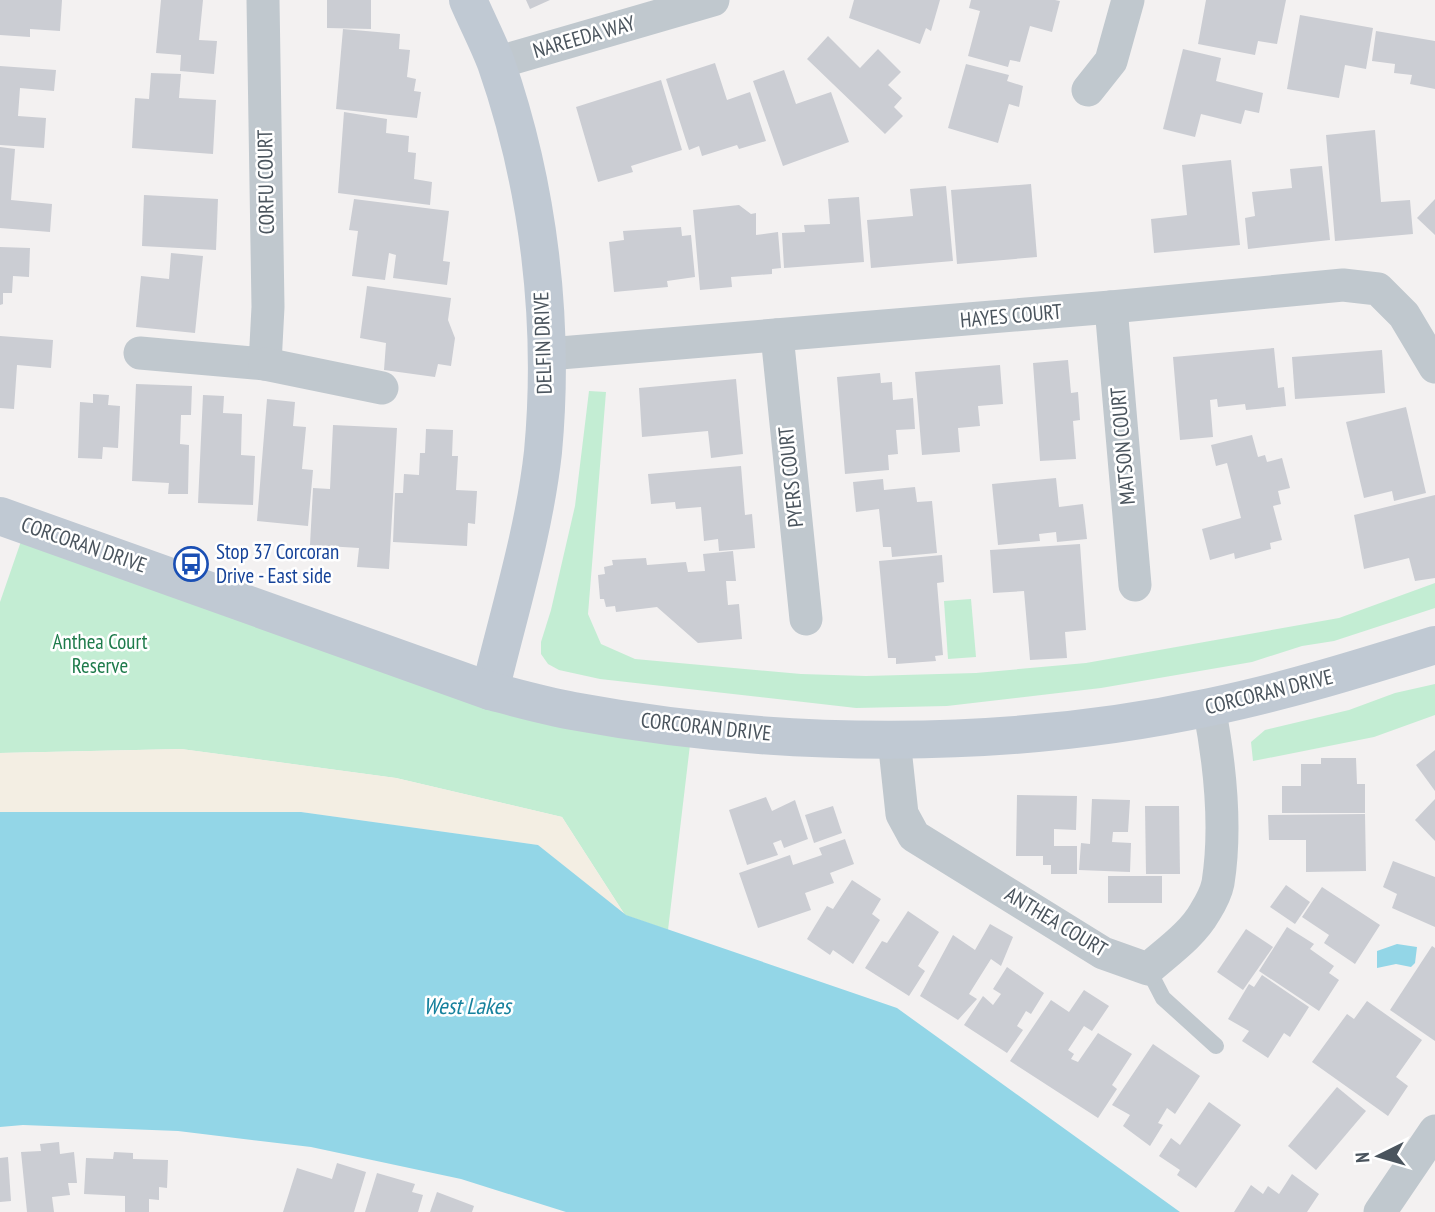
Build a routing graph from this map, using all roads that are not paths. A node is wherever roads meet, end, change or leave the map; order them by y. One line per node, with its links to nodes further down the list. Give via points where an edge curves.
1 (263, 0): 11 (street, CORFU COURT)
2 (468, 0): 5 (street, DELFIN DRIVE)
3 (713, 0): 5 (street, NAREEDA WAY)
4 (1128, 0): 6 (street, via 1111,61)
5 (496, 63): 10 (street, DELFIN DRIVE, via 526,170)
6 (1088, 90)
7 (1111, 307): 8 (street, HAYES COURT); 12 (street, HAYES COURT, via 1343,285 1378,289 1404,315); 15 (street, MATSON COURT)
8 (777, 335): 10 (street, HAYES COURT); 16 (street, PYERS COURT)
9 (140, 353): 11 (street)
10 (548, 354): 18 (street, DELFIN DRIVE, via 536,491)
11 (265, 364): 13 (street)
12 (1435, 367)
13 (382, 388)
14 (0, 516): 18 (street, CORCORAN DRIVE)
15 (1135, 585)
16 (806, 619)
17 (1435, 645): 19 (street, CORCORAN DRIVE, via 1328,679)
18 (490, 691): 20 (street, CORCORAN DRIVE, via 572,711 692,728)
19 (1209, 707): 20 (street, CORCORAN DRIVE, via 1098,726); 21 (street, via 1220,782 1218,886 1204,915)
20 (894, 739): 21 (street, ANTHEA COURT, via 900,806 914,836 1103,953)
21 (1148, 969): 22 (lane, via 1163,998)
22 (1216, 1046)
23 (1435, 1131): 24 (street)
24 (1380, 1212)

